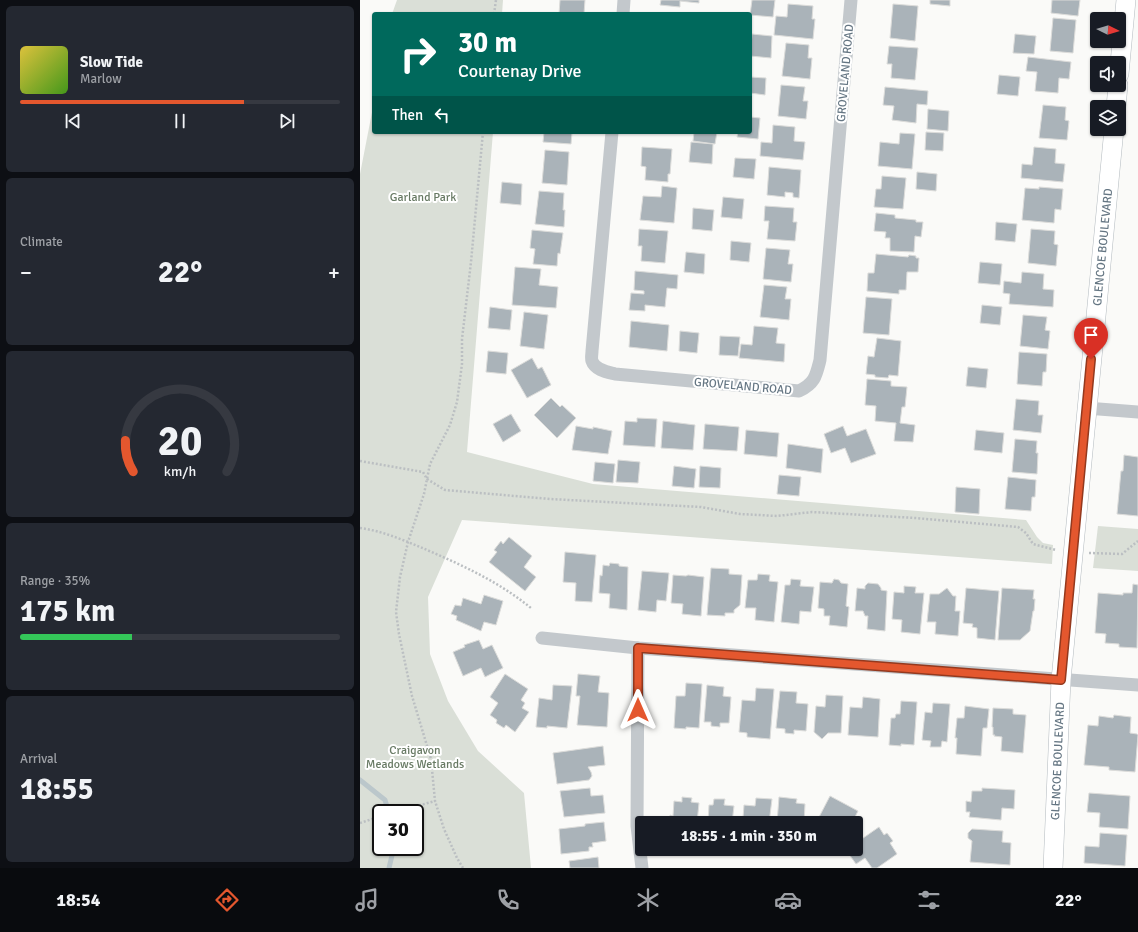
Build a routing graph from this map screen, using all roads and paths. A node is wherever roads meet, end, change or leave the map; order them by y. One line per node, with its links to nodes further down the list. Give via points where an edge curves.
1 (496, 0): 5 (path)
2 (624, 0): 6 (street)
3 (851, 0): 9 (street, GROVELAND ROAD, via 820,360 816,376 809,386 799,391 615,374 604,372 592,361)
4 (1126, 0): 7 (street)
5 (494, 12)
6 (623, 12)
7 (1121, 56)
8 (483, 134): 14 (path, via 457,402 450,425 430,464)
9 (612, 134)
10 (1113, 136): 11 (street, GLENCOE BOULEVARD)
11 (1086, 408): 12 (street); 23 (street, GLENCOE BOULEVARD)
12 (1138, 412)
13 (360, 461): 14 (path, via 423,472)
14 (427, 479): 17 (path); 18 (path, via 445,490 701,507 740,514 777,516 812,512 1018,528 1026,533 1033,544)
15 (360, 528): 17 (path)
16 (1138, 541): 19 (path, via 1122,554)
17 (408, 542): 20 (path, via 469,568 516,596); 25 (path, via 396,612 398,634 412,696 432,759)
18 (1058, 551)
19 (1088, 553)
20 (530, 608)
21 (542, 638): 22 (street)
22 (638, 648): 23 (street); 30 (street, via 637,826)
23 (1061, 680): 24 (street); 31 (street, GLENCOE BOULEVARD)
24 (1138, 685)
25 (435, 801): 26 (path); 29 (path, via 444,829)
26 (424, 804)
27 (372, 819): 28 (path)
28 (360, 823)
29 (463, 868)
30 (642, 868)
31 (1053, 868)

